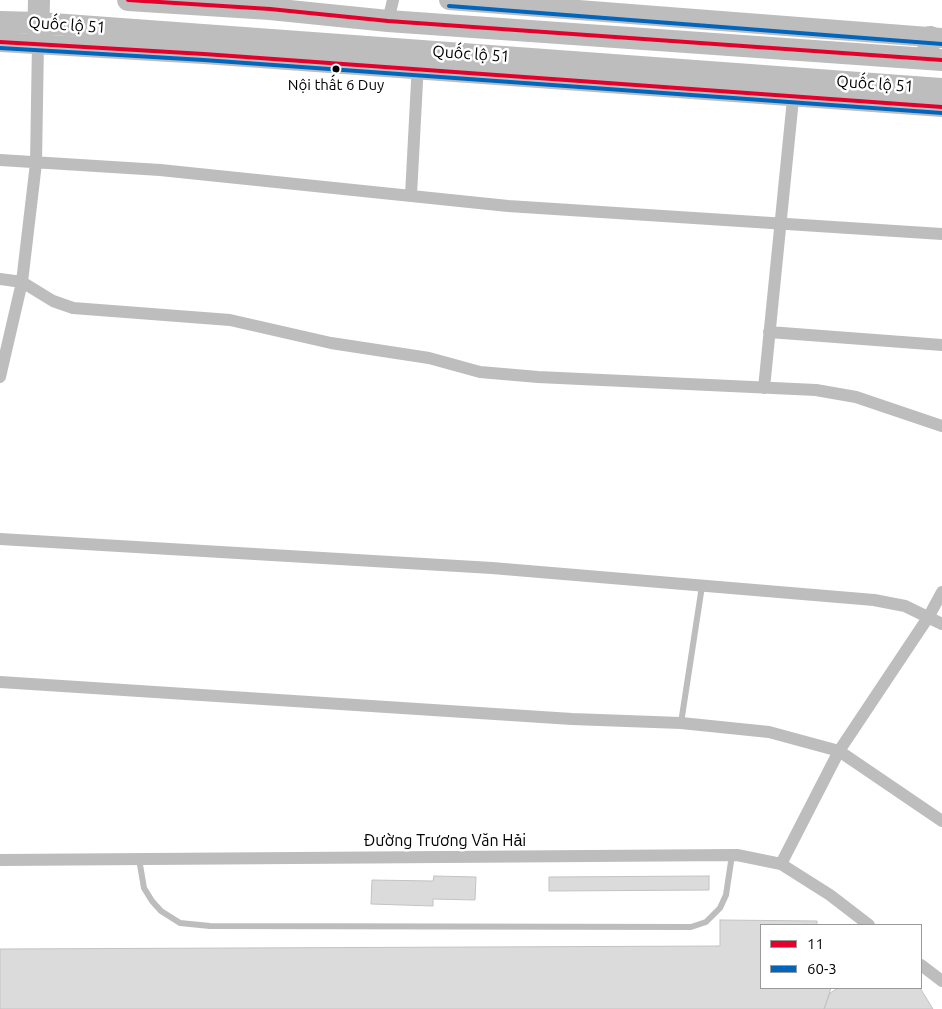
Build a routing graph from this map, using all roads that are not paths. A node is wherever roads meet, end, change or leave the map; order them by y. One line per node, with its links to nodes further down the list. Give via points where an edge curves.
1 (39, 0): 7 (highway)
2 (128, 0): 4 (highway, Quốc lộ 51)
3 (449, 0): 9 (main road, Quốc lộ 51)
4 (271, 5): 5 (highway, Quốc lộ 51)
5 (390, 11): 9 (highway, Quốc lộ 51)
6 (0, 22): 7 (highway, Quốc lộ 51)
7 (38, 33): 8 (main road, Quốc lộ 51); 10 (highway, Quốc lộ 51); 15 (street)
8 (0, 42)
9 (935, 49)
10 (418, 59): 11 (highway, Quốc lộ 51); 16 (street)
11 (794, 88): 12 (highway, Quốc lộ 51); 13 (main road, Quốc lộ 51); 17 (street)
12 (942, 89)
13 (942, 107)
14 (0, 160): 15 (street)
15 (36, 163): 16 (street, via 160,170); 20 (street)
16 (411, 195): 17 (street, via 508,206)
17 (779, 224): 18 (street); 21 (street)
18 (942, 234)
19 (0, 279): 20 (street)
20 (22, 282): 23 (street); 24 (street, via 53,301 72,308 230,320 332,343 429,358 480,372 538,378)
21 (769, 332): 22 (street); 24 (street)
22 (942, 344)
23 (0, 377)
24 (764, 388): 25 (street, via 816,390 856,397)
25 (942, 426)
26 (0, 539): 27 (street, via 492,568)
27 (702, 586): 29 (street, via 882,601); 32 (lane)
28 (942, 592): 29 (street)
29 (929, 616): 30 (street); 33 (street)
30 (942, 624)
31 (0, 682): 32 (street, via 572,719)
32 (681, 723): 33 (street, via 768,732)
33 (839, 751): 34 (street); 38 (street)
34 (942, 821)
35 (732, 855): 37 (street, Đường Trương Văn Hải); 37 (lane, via 726,895 720,908 706,922 691,928 210,926 180,923 152,901 144,888); 38 (street, Đường Trương Văn Hải)
36 (0, 860): 37 (street, Đường Trương Văn Hải)
37 (140, 860)
38 (781, 864): 39 (street, Đường Trương Văn Hải)
39 (868, 924)
40 (922, 966): 41 (street)
41 (942, 981)

